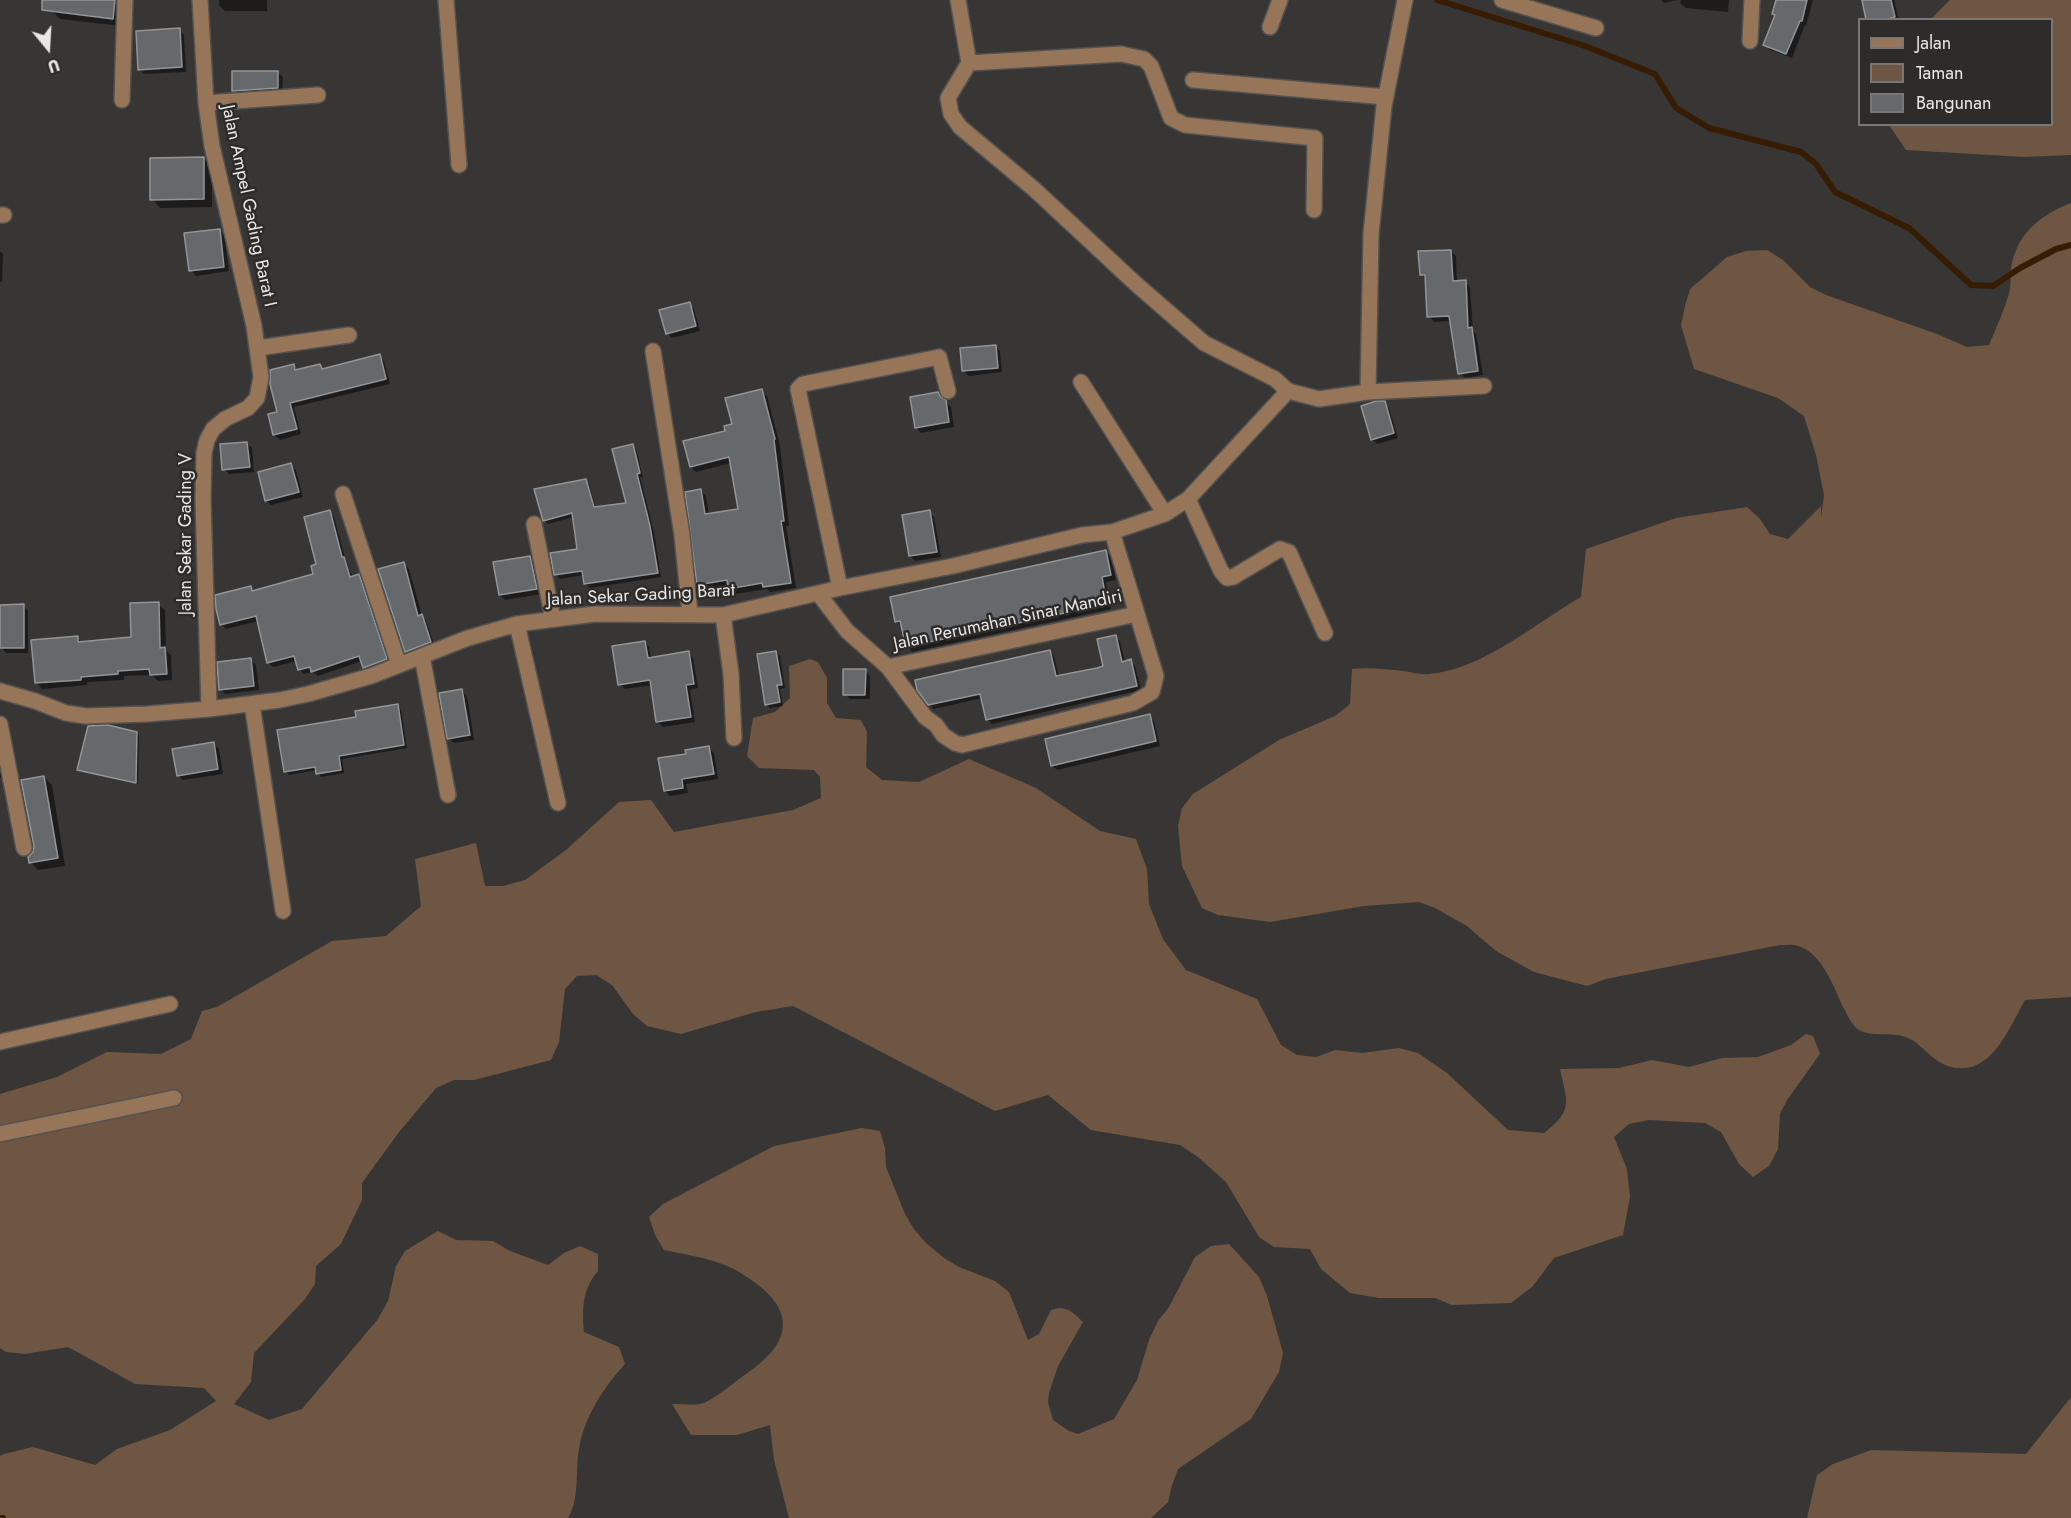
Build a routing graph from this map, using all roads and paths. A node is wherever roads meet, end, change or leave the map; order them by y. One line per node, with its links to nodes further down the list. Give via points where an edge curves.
1 (125, 0): 16 (street)
2 (200, 0): 17 (street, Jalan Ampel Gading Barat I)
3 (446, 0): 18 (street)
4 (958, 0): 12 (street)
5 (1280, 0): 9 (street)
6 (1502, 0): 10 (street)
7 (1752, 0): 11 (street)
8 (1401, 1): 15 (street)
9 (1270, 27)
10 (1596, 28)
11 (1750, 42)
12 (969, 63): 19 (street, via 1121,54 1144,59 1151,66 1171,118 1185,125 1315,138); 26 (street, via 948,98 951,114 960,128 1034,189 1204,343 1275,379)
13 (1192, 80): 15 (street)
14 (318, 95): 17 (street)
15 (1386, 97): 27 (street, via 1371,234)
16 (122, 100)
17 (206, 103): 21 (street, Jalan Ampel Gading Barat I, via 212,146)
18 (459, 165)
19 (1314, 210)
20 (349, 335): 21 (street)
21 (258, 348): 46 (street, Jalan Sekar Gading V, via 261,377 257,398 213,429 204,453)
22 (652, 351): 35 (street, via 682,535)
23 (1081, 382): 30 (street)
24 (1484, 386): 27 (street)
25 (948, 391): 33 (street, via 939,357 803,384 798,389)
26 (1288, 391): 27 (street, via 1319,399); 29 (street, Jalan Sekar Gading Barat)
27 (1368, 392)
28 (343, 494): 42 (street)
29 (1188, 499): 30 (street, Jalan Sekar Gading Barat); 40 (street, via 1227,578 1280,549 1289,552)
30 (1165, 514): 32 (street, Jalan Sekar Gading Barat)
31 (534, 524): 38 (street)
32 (1112, 532): 33 (street, Jalan Sekar Gading Barat, via 1082,535); 36 (street, Jalan Perumahan Sinar Mandiri)
33 (840, 588): 34 (street, Jalan Sekar Gading Barat)
34 (818, 593): 37 (street, Jalan Sekar Gading Barat); 43 (street, Jalan Perumahan Sinar Mandiri, via 848,631)
35 (690, 614): 37 (street, Jalan Sekar Gading Barat); 38 (street, Jalan Sekar Gading Barat, via 595,614)
36 (1137, 614): 43 (street, Jalan Perumahan Sinar Mandiri); 43 (street, Jalan Perumahan Sinar Mandiri, via 1156,676 1152,692 1133,703 962,745 943,735 925,717)
37 (723, 615): 48 (street)
38 (553, 619): 39 (street, Jalan Sekar Gading Barat)
39 (517, 624): 41 (street, Jalan Sekar Gading Barat); 50 (street)
40 (1325, 633)
41 (422, 656): 42 (street, Jalan Sekar Gading Barat); 49 (street)
42 (399, 665): 45 (street, Jalan Sekar Gading Barat, via 308,694)
43 (888, 667)
44 (0, 691): 46 (street, Jalan Sekar Gading Barat, via 86,716)
45 (252, 704): 46 (street, Jalan Sekar Gading Barat); 52 (street)
46 (209, 709)
47 (0, 724): 51 (street)
48 (734, 738)
49 (448, 795)
50 (558, 803)
51 (24, 848)
52 (283, 911)
53 (170, 1004): 54 (street)
54 (0, 1042)
55 (174, 1098): 56 (street)
56 (1, 1130)

